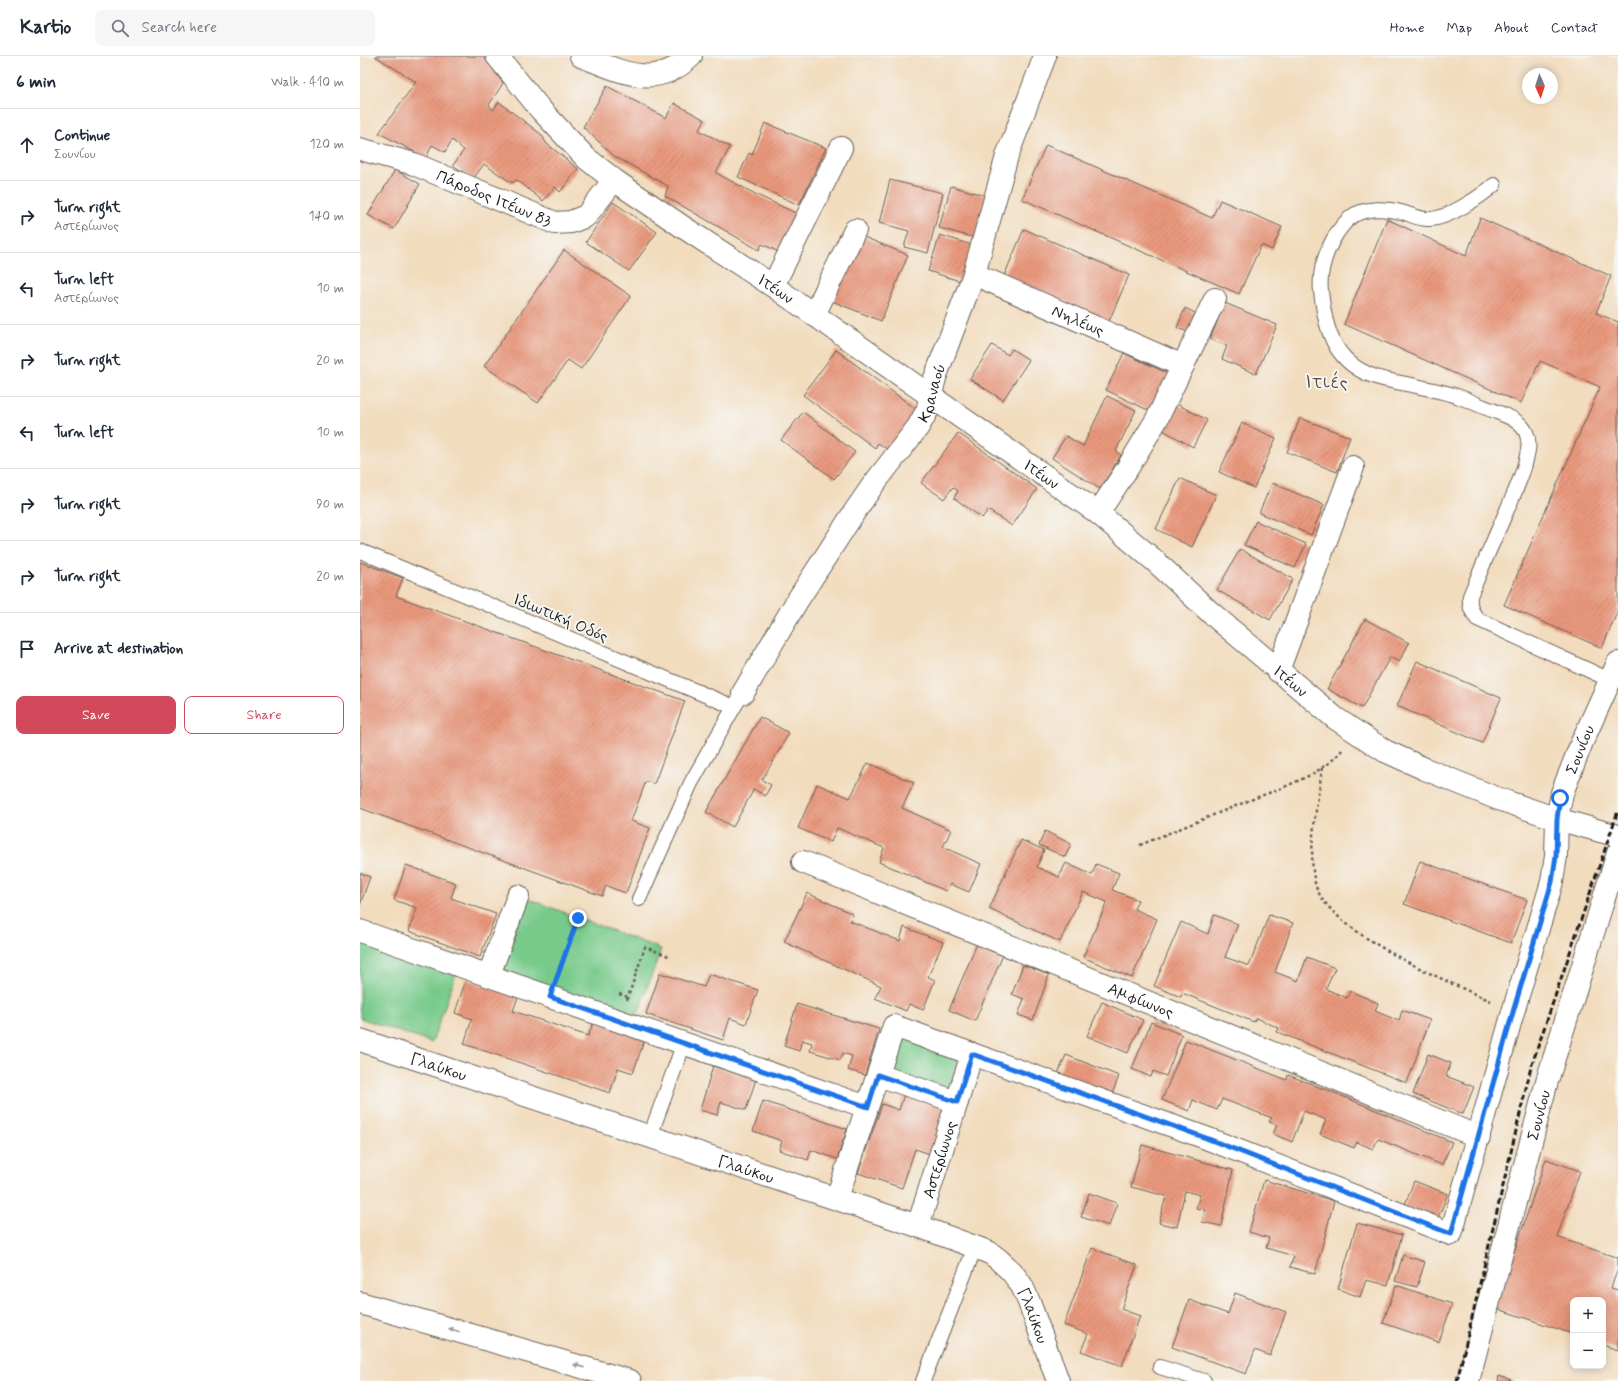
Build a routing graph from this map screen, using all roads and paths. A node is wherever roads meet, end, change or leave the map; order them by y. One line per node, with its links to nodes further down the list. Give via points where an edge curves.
1 (580, 56): 2 (street, via 644,76 669,72)
2 (691, 56)
3 (1045, 56): 10 (street, Κραναού, via 1007,156)
4 (501, 58): 7 (street, Ιτέων, via 540,110 586,158)
5 (841, 148): 11 (street)
6 (360, 149): 7 (street, Πάροδος Ιτέων 83, via 414,164 555,222 571,222 586,216)
7 (614, 180): 11 (street, Ιτέων)
8 (1494, 185): 20 (lane, via 1460,208 1436,218 1428,219 1379,208 1352,216 1331,244 1323,267 1320,286 1327,328 1339,353 1353,367 1387,380 1457,396 1518,422 1526,432 1529,442 1527,456 1470,596 1471,610 1477,618)
9 (855, 230): 13 (street)
10 (974, 274): 14 (street, Νηλέως); 15 (street, Κραναού, via 935,378)
11 (773, 286): 13 (street, Ιτέων)
12 (1215, 299): 14 (street)
13 (814, 315): 15 (street, Ιτέων)
14 (1183, 366): 17 (street, via 1157,419)
15 (931, 396): 17 (street, Ιτέων); 21 (street, Κραναού, via 927,411 918,427 853,514)
16 (1353, 467): 19 (street)
17 (1098, 513): 19 (street, Ιτέων)
18 (360, 551): 21 (lane, Ιδιωτική Οδός)
19 (1278, 671): 22 (street, Ιτέων)
20 (1614, 671): 24 (street, Σουνίου, via 1565,781)
21 (739, 700): 30 (lane, via 691,783)
22 (1353, 730): 23 (path, via 1346,745); 24 (street, Ιτέων, via 1385,751 1425,769)
23 (1322, 768): 26 (path); 36 (path, via 1312,856 1316,885 1333,912 1367,939 1430,973)
24 (1557, 819): 25 (street, Ιτέων); 36 (street, Σουνίου, via 1552,882)
25 (1618, 836)
26 (1140, 845)
27 (1618, 853): 55 (street, Σουνίου, via 1547,1081)
28 (803, 862): 45 (street, Αμφίωνος)
29 (518, 896): 34 (street)
30 (639, 899)
31 (578, 918): 35 (path)
32 (360, 930): 34 (street)
33 (671, 957): 37 (path, via 645,947)
34 (489, 975): 35 (street)
35 (550, 997): 37 (street)
36 (1513, 1012): 45 (street, Σουνίου)
37 (620, 1021): 39 (street)
38 (360, 1040): 44 (street, Γλαύκου)
39 (684, 1043): 43 (street); 44 (lane)
40 (972, 1054): 41 (street, via 894,1026); 42 (street, Αστερίωνος); 45 (street, Σουνίου, via 1206,1138 1451,1234)
41 (878, 1075): 42 (street); 43 (street)
42 (957, 1102): 47 (street, Αστερίωνος)
43 (868, 1107): 46 (street)
44 (650, 1136): 46 (street, Γλαύκου)
45 (1479, 1137)
46 (837, 1198): 47 (street, Γλαύκου)
47 (918, 1226): 48 (street, Γλαύκου)
48 (976, 1247): 52 (lane); 53 (street, Γλαύκου, via 998,1259 1022,1286)
49 (360, 1303): 51 (street, one-way to 49)
50 (1160, 1367): 54 (lane)
51 (630, 1381)
52 (923, 1381)
53 (1058, 1381)
54 (1204, 1381)
55 (1468, 1381)

